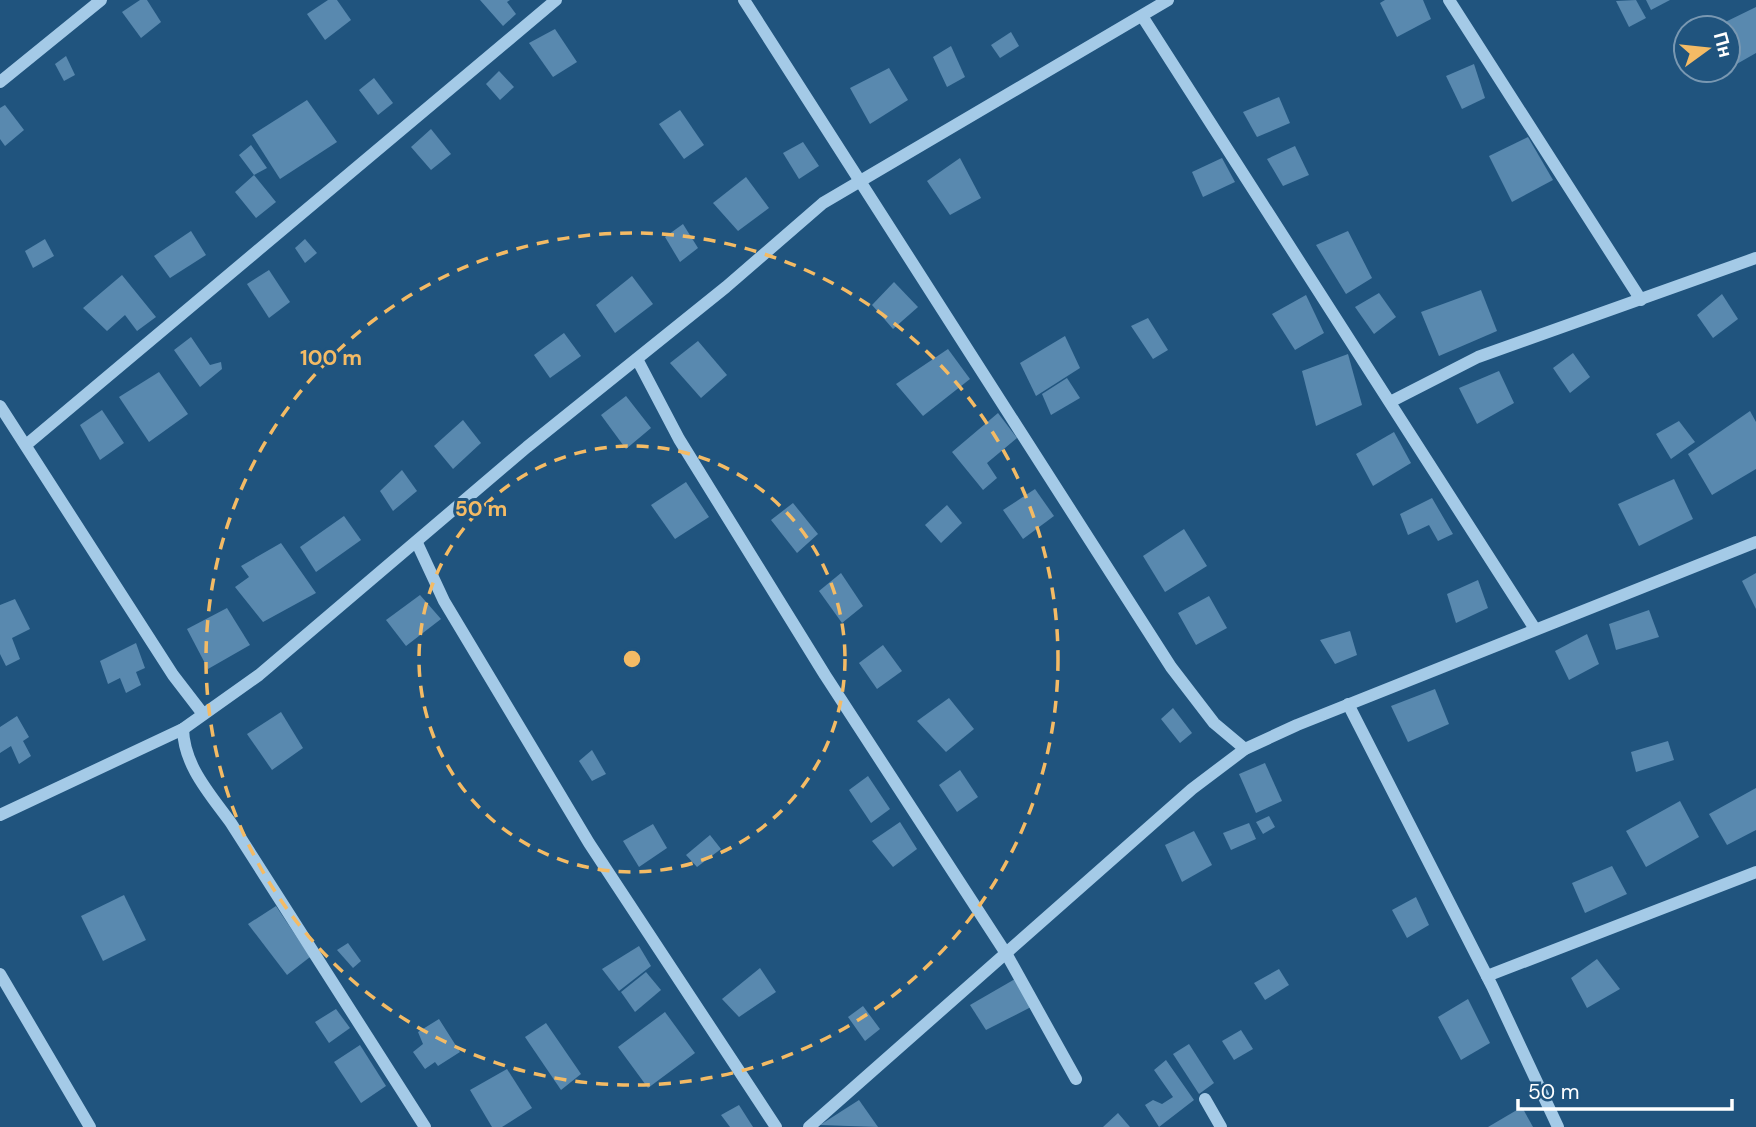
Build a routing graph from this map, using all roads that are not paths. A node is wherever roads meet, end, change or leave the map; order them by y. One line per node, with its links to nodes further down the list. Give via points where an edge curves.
1 (101, 0): 7 (street)
2 (555, 0): 14 (street)
3 (744, 0): 8 (street)
4 (1168, 0): 6 (street)
5 (1449, 0): 10 (street)
6 (1142, 16): 8 (street); 12 (street)
7 (0, 82)
8 (857, 181): 11 (street, via 823,203); 21 (street, via 1171,667 1214,723)
9 (1756, 257): 10 (street)
10 (1641, 300): 12 (street, via 1478,358)
11 (636, 359): 16 (street); 24 (street, via 679,439 818,664)
12 (1390, 402): 17 (street)
13 (0, 406): 14 (street)
14 (26, 445): 19 (street, via 173,675)
15 (1756, 541): 17 (street)
16 (416, 542): 19 (street, via 260,676); 31 (street, via 444,601 589,842)
17 (1535, 629): 18 (street)
18 (1348, 704): 21 (street); 26 (street)
19 (203, 714): 20 (street)
20 (183, 729): 22 (street); 30 (street, via 183,747 197,777)
21 (1245, 749): 24 (street, via 1192,789)
22 (0, 815)
23 (1756, 872): 26 (street)
24 (1007, 955): 27 (street); 32 (street)
25 (0, 974): 29 (street)
26 (1487, 976): 34 (street)
27 (1076, 1079)
28 (1205, 1099): 33 (street)
29 (90, 1127)
30 (425, 1127)
31 (776, 1127)
32 (810, 1127)
33 (1221, 1127)
34 (1558, 1127)

